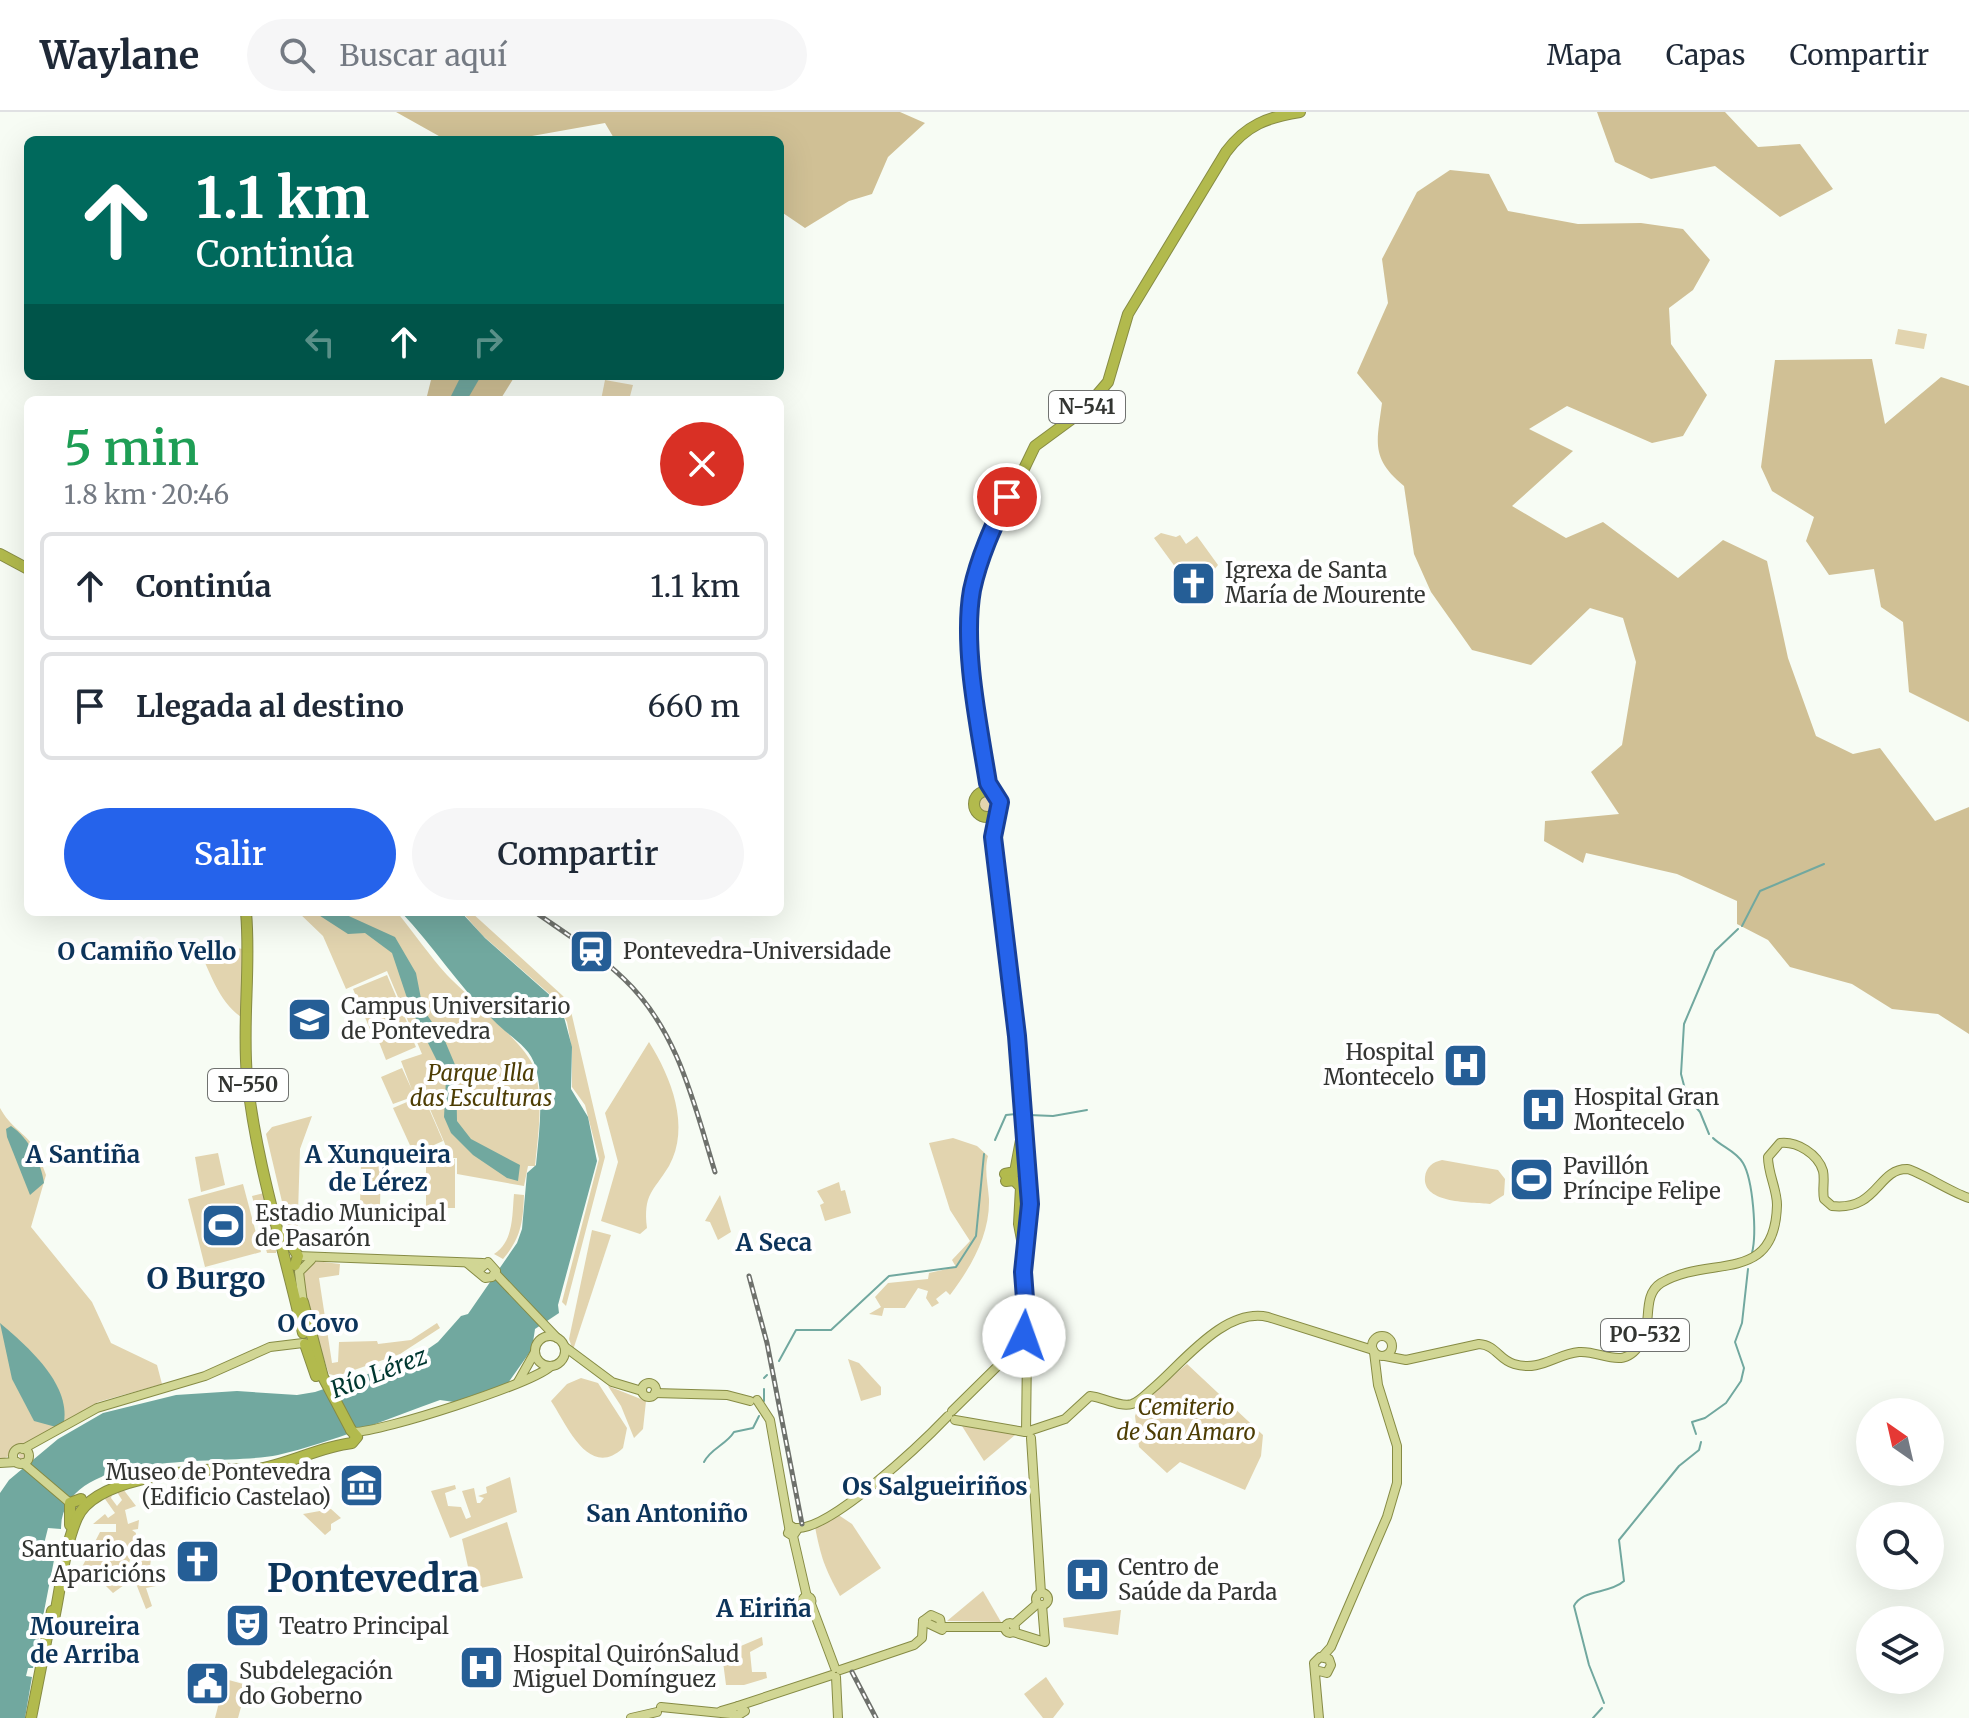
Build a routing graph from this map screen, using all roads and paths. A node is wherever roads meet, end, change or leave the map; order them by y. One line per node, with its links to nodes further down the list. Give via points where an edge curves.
1 (1300, 112): 4 (highway, N-541, via 1272,117 1239,135 1128,314 1108,382 1092,403 1035,446 1020,470 984,548 972,592 970,626)
2 (0, 556): 3 (highway)
3 (24, 568)
4 (986, 792): 5 (highway, N-541, via 1000,802); 5 (highway, N-541, via 974,806)
5 (990, 815): 7 (highway, N-541)
6 (249, 916): 10 (highway, N-550, via 256,1102)
7 (1023, 1119): 9 (highway, N-541, via 1030,1204); 9 (highway, via 1015,1172 1006,1178 1021,1187 1019,1224)
8 (1969, 1198): 25 (main road, PO-532, via 1904,1169 1890,1174 1861,1203 1832,1206 1824,1199 1818,1161 1797,1145 1780,1143 1768,1157 1777,1204 1764,1250 1745,1264 1693,1269 1658,1286 1643,1340 1628,1355 1608,1359 1579,1352 1549,1364 1520,1365 1479,1344 1396,1360)
9 (1025, 1248): 23 (highway, N-541)
10 (292, 1259): 11 (main road); 12 (main road); 15 (highway, N-550); 17 (highway, N-550)
11 (322, 1259): 12 (main road); 13 (main road)
12 (311, 1260): 15 (main road, via 299,1272)
13 (481, 1266): 14 (main road, via 483,1277); 14 (main road, via 493,1264)
14 (492, 1276): 16 (main road)
15 (303, 1303): 17 (highway, N-550)
16 (542, 1328): 18 (main road); 20 (main road)
17 (306, 1338): 30 (highway, N-550); 30 (highway, N-550, via 317,1378); 34 (main road, via 97,1408 40,1442)
18 (557, 1338): 20 (main road); 22 (main road)
19 (1376, 1338): 21 (main road); 25 (main road); 25 (main road, via 1390,1339)
20 (539, 1342): 24 (main road)
21 (1359, 1346): 25 (main road); 32 (main road, via 1268,1317 1247,1317 1212,1332 1134,1403 1090,1396 1069,1416)
22 (565, 1347): 26 (main road); 27 (main road)
23 (1023, 1347): 31 (main road); 32 (main road)
24 (535, 1352): 28 (main road, via 540,1362); 29 (main road, via 523,1377)
25 (1381, 1353): 42 (main road, via 1376,1367 1397,1446 1397,1483)
26 (562, 1360): 27 (main road); 28 (main road)
27 (580, 1361): 38 (main road, via 617,1384 642,1391 649,1384 655,1393 727,1395 756,1403 770,1420)
28 (551, 1366): 29 (main road)
29 (511, 1386): 33 (main road)
30 (326, 1388): 33 (highway, N-550)
31 (956, 1415): 32 (main road); 38 (main road, via 850,1502 809,1525)
32 (1026, 1434): 39 (main road)
33 (349, 1435): 36 (highway, via 272,1460); 36 (highway, via 251,1470)
34 (24, 1458): 35 (main road); 37 (main road)
35 (0, 1463)
36 (123, 1481): 37 (highway)
37 (77, 1506): 40 (highway)
38 (792, 1527): 44 (main road, via 809,1605)
39 (1040, 1605): 41 (main road); 41 (main road, via 1045,1642)
40 (51, 1623): 47 (highway); 48 (highway)
41 (1010, 1628): 44 (main road, via 940,1630 923,1621 922,1638 914,1645)
42 (1326, 1659): 43 (main road, via 1331,1668); 43 (main road, via 1314,1663)
43 (1320, 1672): 50 (main road)
44 (836, 1673): 45 (main road); 49 (main road)
45 (742, 1712): 46 (main road, via 661,1709)
46 (635, 1717)
47 (31, 1718)
48 (37, 1718)
49 (838, 1718)
50 (1319, 1718)

